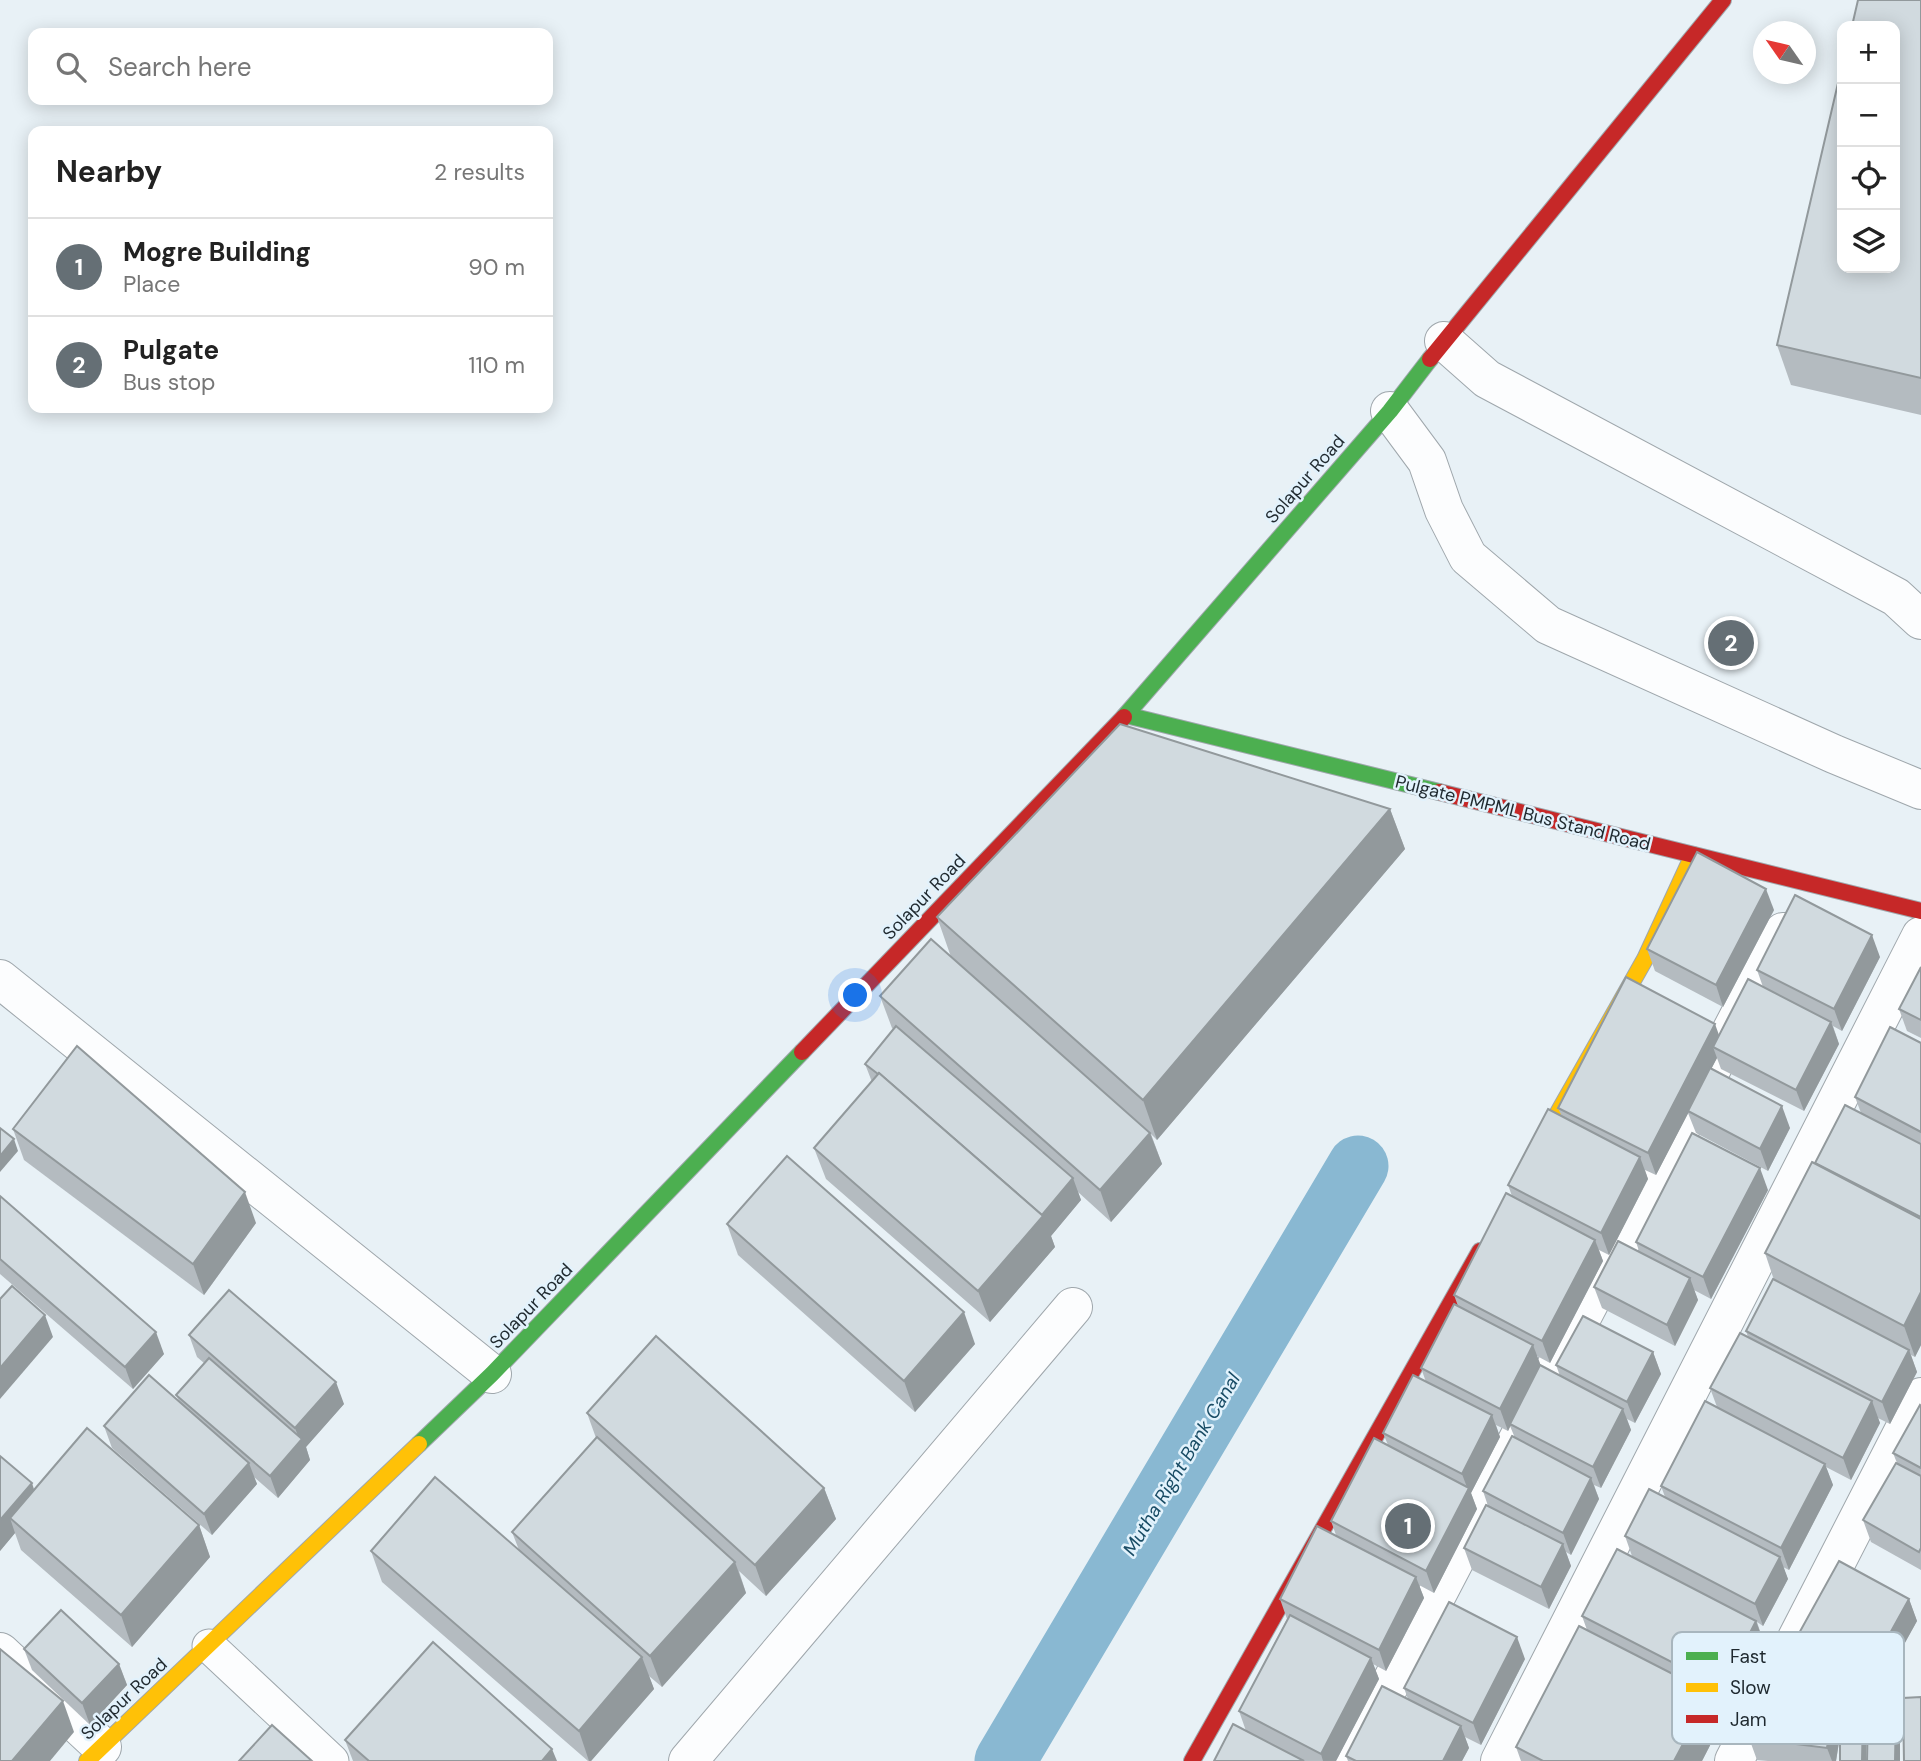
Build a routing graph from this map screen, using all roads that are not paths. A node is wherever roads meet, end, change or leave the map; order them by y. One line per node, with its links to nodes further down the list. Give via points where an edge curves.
1 (1723, 0): 2 (main road, Solapur Road)
2 (1444, 341): 3 (main road, Solapur Road); 4 (street, via 1487,379 1896,597)
3 (1390, 411): 5 (main road, Solapur Road); 6 (street, via 1427,461 1444,510 1468,557 1548,625)
4 (1921, 620)
5 (1126, 715): 7 (main road, Pulgate PMPML Bus Stand Road); 15 (main road, Solapur Road)
6 (1921, 789)
7 (1693, 855): 8 (main road, Pulgate PMPML Bus Stand Road); 12 (main road, via 1645,959)
8 (1808, 883): 9 (main road, Pulgate PMPML Bus Stand Road); 25 (street)
9 (1921, 911)
10 (1921, 936): 26 (street)
11 (0, 979): 15 (street)
12 (1521, 1178)
13 (1487, 1239): 24 (main road)
14 (1073, 1307): 23 (street)
15 (492, 1374): 18 (main road, Solapur Road)
16 (1921, 1397): 17 (street)
17 (1800, 1632)
18 (208, 1646): 21 (main road, Solapur Road); 22 (lane)
19 (0, 1652): 21 (street)
20 (1743, 1744): 27 (street)
21 (94, 1754)
22 (332, 1761)
23 (688, 1761)
24 (1192, 1761)
25 (1350, 1761)
26 (1500, 1761)
27 (1734, 1761)

